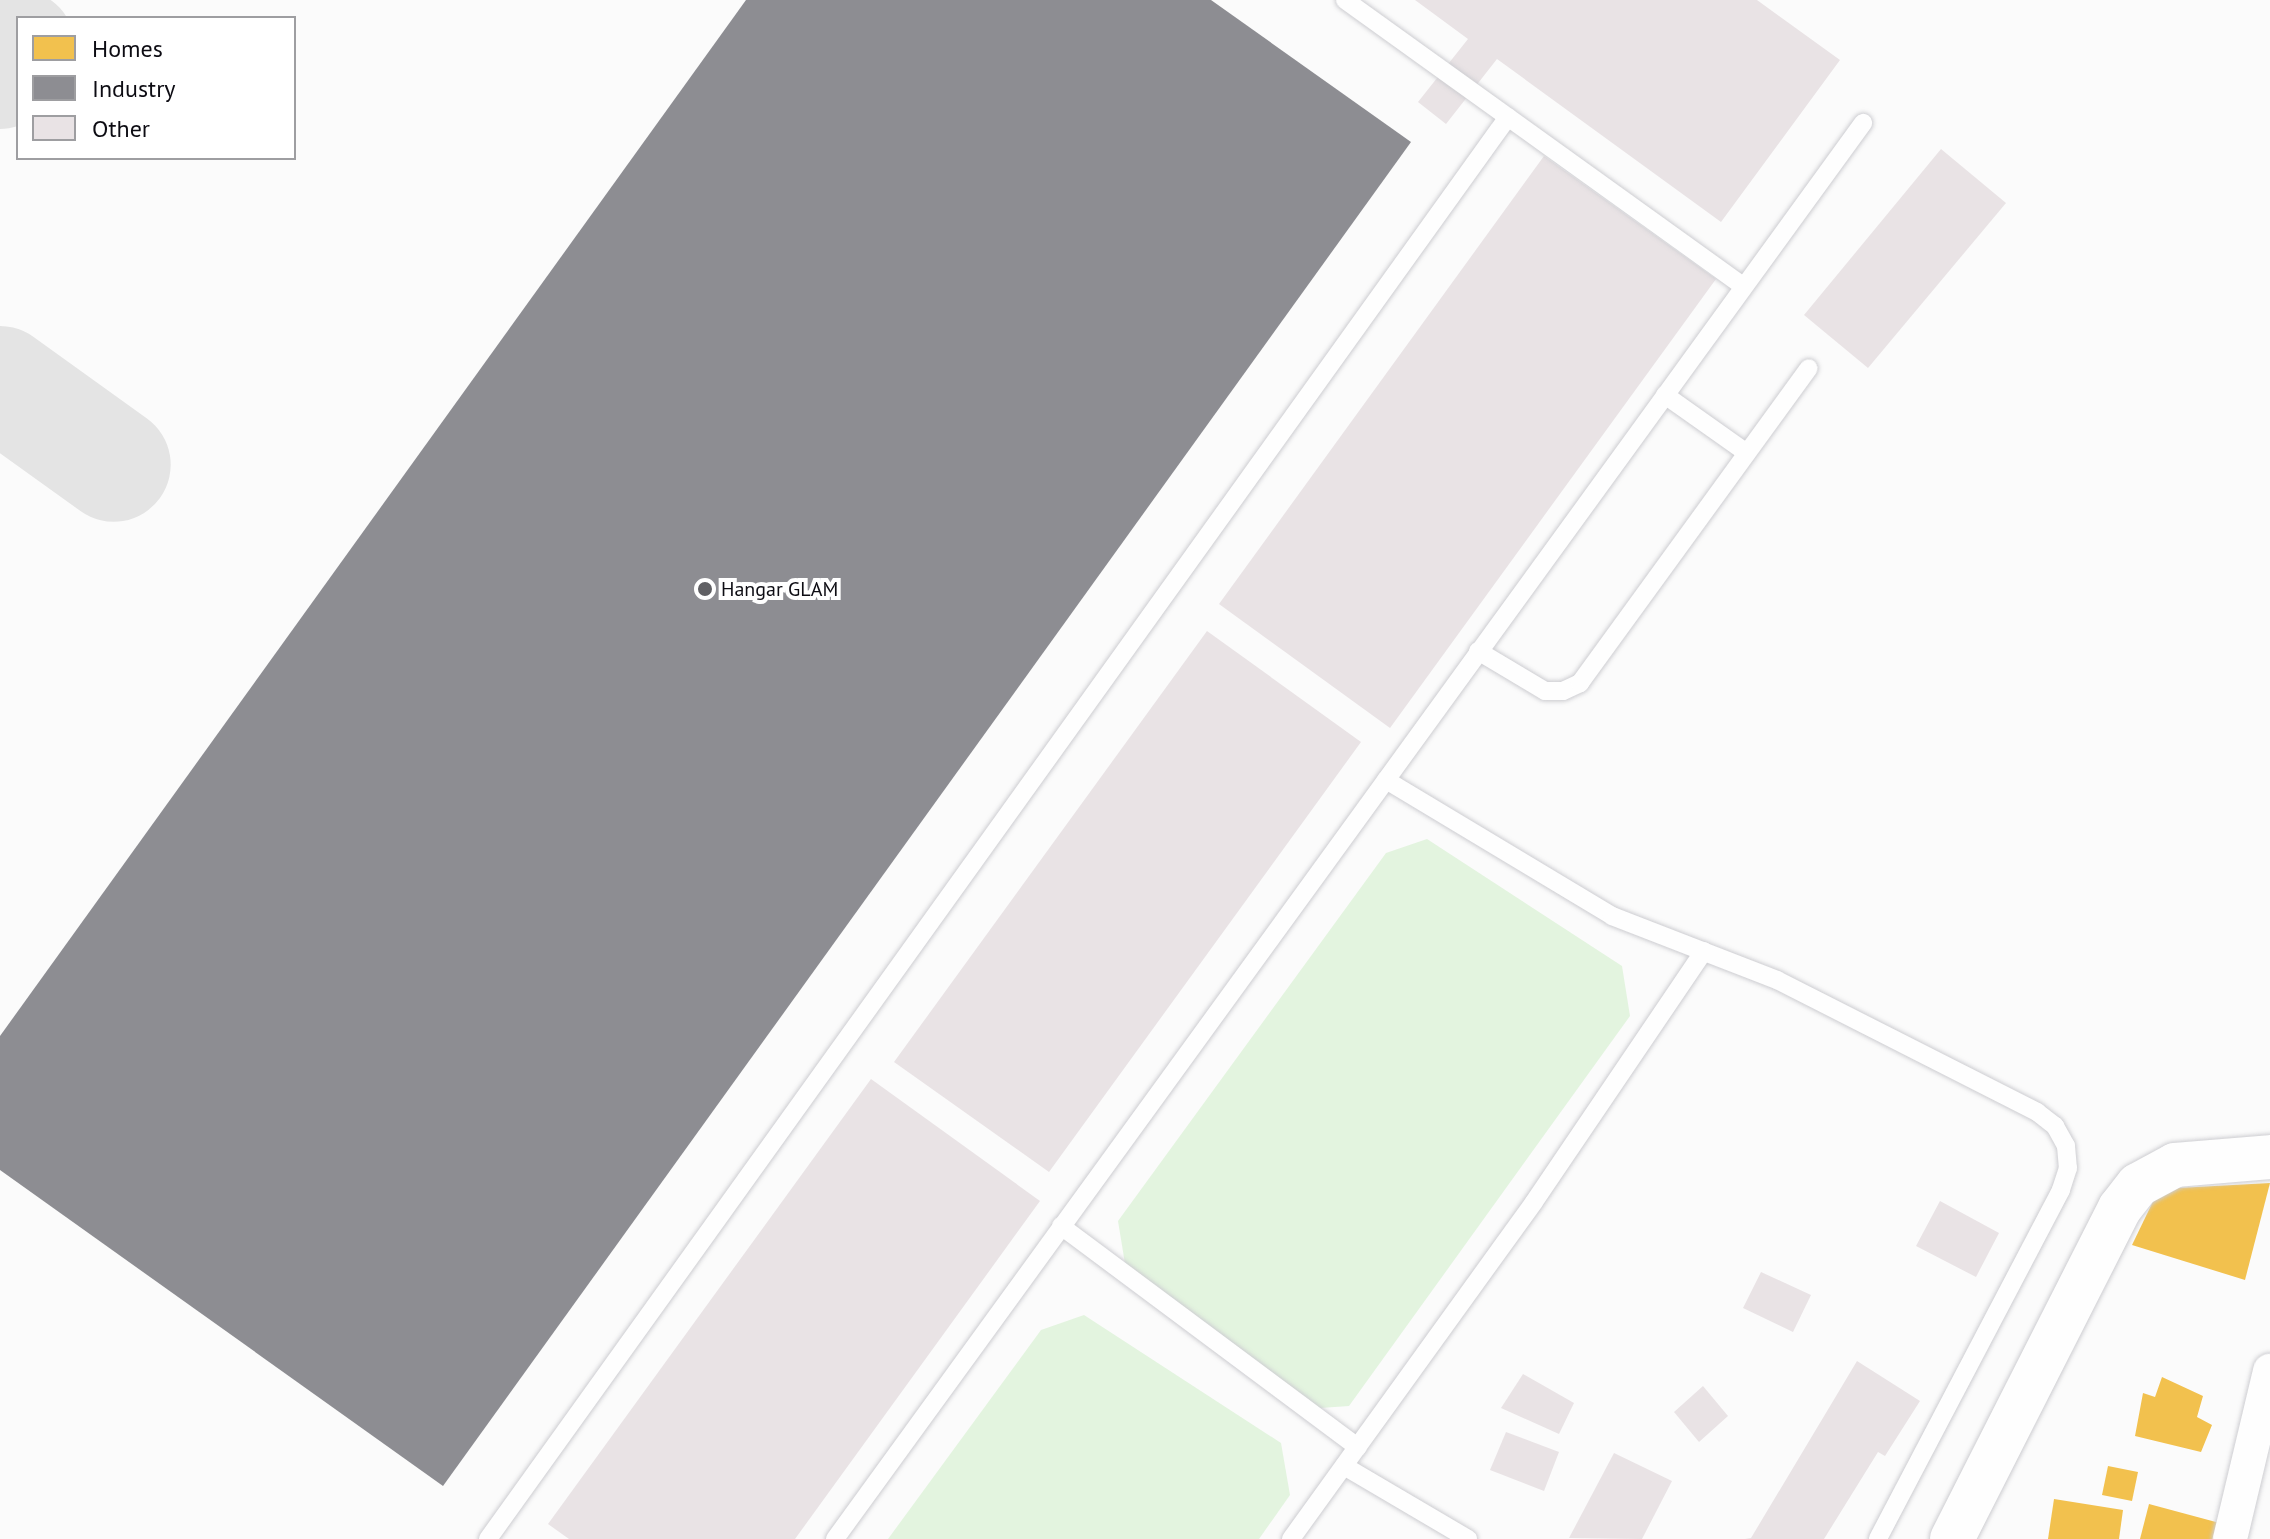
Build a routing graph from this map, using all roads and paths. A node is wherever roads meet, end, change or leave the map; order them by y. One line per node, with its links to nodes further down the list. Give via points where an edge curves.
1 (1345, 0): 2 (lane)
2 (1508, 117): 4 (lane); 16 (lane)
3 (1863, 123): 4 (lane)
4 (1743, 286): 6 (lane)
5 (1809, 368): 7 (lane)
6 (1665, 395): 7 (lane); 8 (lane)
7 (1747, 453): 8 (lane, via 1580,683 1563,691 1545,691)
8 (1478, 651): 9 (lane)
9 (1386, 780): 10 (lane, via 1612,916); 12 (lane)
10 (1704, 951): 14 (lane); 20 (lane, via 1777,980 2037,1112 2055,1126 2066,1146 2068,1168 2061,1190)
11 (2270, 1157): 21 (street, via 2175,1165 2138,1185 2120,1208)
12 (1061, 1226): 14 (lane); 17 (lane)
13 (2270, 1371): 22 (street)
14 (1358, 1447): 15 (lane)
15 (1344, 1466): 18 (lane); 19 (lane)
16 (488, 1539)
17 (835, 1539)
18 (1291, 1539)
19 (1468, 1539)
20 (1878, 1539)
21 (1952, 1539)
22 (2230, 1539)

